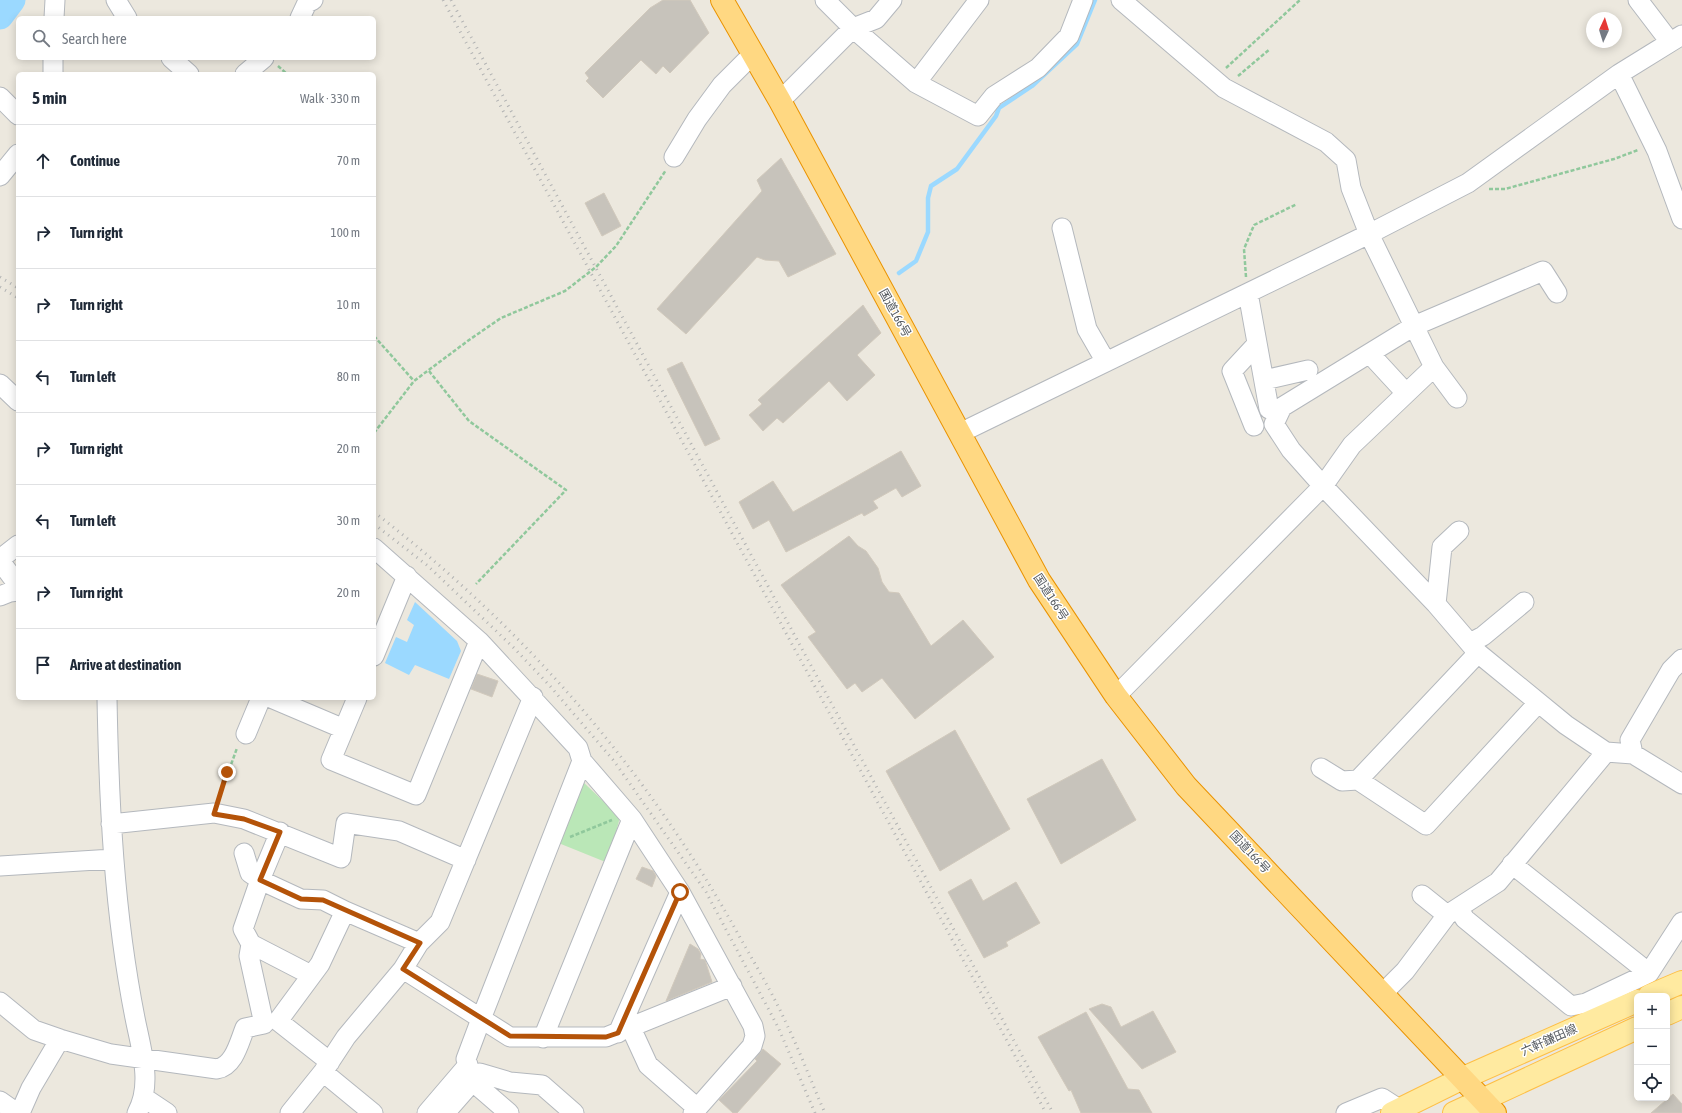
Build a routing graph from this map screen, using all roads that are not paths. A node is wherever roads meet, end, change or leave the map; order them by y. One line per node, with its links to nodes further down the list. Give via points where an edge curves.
1 (55, 0): 10 (street)
2 (116, 0): 11 (street)
3 (722, 0): 14 (highway, 国道166号)
4 (825, 0): 12 (street)
5 (892, 0): 12 (street, via 876,19)
6 (980, 0): 22 (street)
7 (1083, 0): 22 (street, via 1069,36 1038,68 994,96 978,116)
8 (1121, 0): 31 (street, via 1217,83 1326,142 1346,160 1351,188)
9 (1638, 0): 13 (street)
10 (54, 16)
11 (126, 16)
12 (853, 28): 22 (street); 24 (street)
13 (1676, 38): 21 (street)
14 (752, 55): 24 (highway, 国道166号); 27 (street, via 722,85)
15 (52, 60): 18 (street)
16 (172, 60): 19 (street)
17 (262, 60): 20 (street)
18 (53, 72)
19 (187, 72)
20 (247, 72)
21 (1619, 74): 29 (street, via 1653,144); 31 (street, via 1468,183)
22 (916, 83)
23 (0, 97): 25 (street)
24 (780, 102): 47 (highway, 国道166号)
25 (16, 113)
26 (16, 156): 28 (street)
27 (674, 157)
28 (0, 176)
29 (1682, 219)
30 (1062, 228): 37 (street, via 1087,329)
31 (1369, 234): 32 (street); 34 (street)
32 (1248, 293): 35 (street); 37 (street)
33 (1557, 294): 34 (street, via 1542,271)
34 (1414, 326): 36 (street); 38 (street)
35 (1257, 344): 40 (street); 46 (street, via 1232,371)
36 (1370, 354): 42 (street); 48 (street, via 1282,407 1274,424 1291,450)
37 (1106, 362): 47 (street)
38 (1434, 367): 42 (street); 43 (street)
39 (1308, 370): 40 (street)
40 (1264, 380): 45 (street)
41 (0, 384): 44 (street)
42 (1405, 392): 48 (street, via 1352,445)
43 (1458, 398)
44 (16, 399)
45 (1269, 409)
46 (1254, 426)
47 (960, 433): 63 (highway, 国道166号, via 1039,580)
48 (1323, 486): 58 (street); 63 (street)
49 (1459, 531): 58 (street, via 1442,547)
50 (16, 547): 52 (street)
51 (376, 550): 53 (street)
52 (0, 560): 54 (street)
53 (407, 576): 59 (street); 61 (street)
54 (16, 582)
55 (16, 591): 56 (street)
56 (0, 596)
57 (1524, 602): 60 (street, via 1483,636)
58 (1436, 604): 60 (street)
59 (479, 641): 64 (street); 70 (street, via 416,795 332,760)
60 (1474, 648): 69 (street); 76 (street)
61 (376, 651)
62 (1682, 659): 73 (street, via 1671,670 1630,740)
63 (1116, 696): 99 (highway, 国道166号, via 1186,786)
64 (533, 697): 74 (street, via 578,748); 83 (street)
65 (107, 700): 79 (street)
66 (260, 700): 71 (street)
67 (276, 700): 70 (street)
68 (356, 700): 70 (street)
69 (1538, 703): 72 (street); 76 (street, via 1426,825)
70 (344, 729)
71 (246, 734)
72 (1606, 752): 73 (street); 84 (street)
73 (1633, 754): 77 (street)
74 (582, 761): 78 (street); 105 (street)
75 (1321, 768): 76 (street, via 1342,781)
76 (1358, 780)
77 (1682, 784)
78 (632, 819): 87 (street); 108 (street)
79 (111, 824): 80 (street, via 214,814 244,819); 82 (street)
80 (280, 832): 83 (street, via 341,858 346,823 399,831); 86 (street)
81 (244, 853): 86 (street, via 250,873)
82 (113, 859): 85 (street); 110 (street, via 120,931)
83 (466, 860): 92 (street, via 440,922)
84 (1512, 864): 90 (street, via 1498,882); 95 (street)
85 (0, 866)
86 (260, 880): 89 (street, via 301,899 323,900); 93 (street, via 243,929)
87 (680, 892): 98 (street); 107 (street)
88 (1422, 895): 90 (street)
89 (345, 911): 92 (street); 96 (street, via 320,964)
90 (1452, 912): 95 (street, via 1465,919 1571,1006 1586,1003); 99 (street, via 1405,971)
91 (1682, 922): 95 (street)
92 (420, 943): 94 (street)
93 (251, 944): 96 (street); 110 (street, via 249,956 264,1024 245,1028 230,1062 217,1069)
94 (403, 969): 105 (street); 111 (street, via 346,1037)
95 (1649, 973)
96 (311, 975): 111 (street, via 278,1020)
97 (1682, 982): 100 (main road)
98 (732, 986): 107 (street); 117 (street, via 753,1026 755,1036 752,1046)
99 (1383, 993): 112 (highway, 国道166号)
100 (1656, 993)
101 (0, 1002): 109 (street, via 34,1030)
102 (1634, 1002): 112 (main road, 六軒鎌田線)
103 (1682, 1007): 104 (main road)
104 (1670, 1013)
105 (481, 1019): 108 (street, via 510,1036); 123 (street, via 466,1059 468,1065)
106 (1635, 1029): 116 (main road)
107 (625, 1031): 108 (street, via 606,1037); 117 (street, via 648,1065)
108 (543, 1038)
109 (60, 1039): 110 (street, via 112,1054); 119 (street)
110 (144, 1059): 115 (street)
111 (326, 1067): 121 (street); 122 (street)
112 (1461, 1078): 116 (highway, 国道166号); 118 (main road, 六軒鎌田線)
113 (472, 1081): 124 (street); 125 (street); 126 (street, via 480,1073 510,1082 542,1085)
114 (0, 1101): 119 (street)
115 (140, 1105): 120 (street)
116 (1489, 1106): 128 (main road)
117 (695, 1111)
118 (1396, 1111): 127 (street, via 1382,1098)
119 (19, 1113)
120 (167, 1113)
121 (290, 1113)
122 (373, 1113)
123 (427, 1113)
124 (445, 1113)
125 (508, 1113)
126 (574, 1113)
127 (1346, 1113)
128 (1454, 1113)

